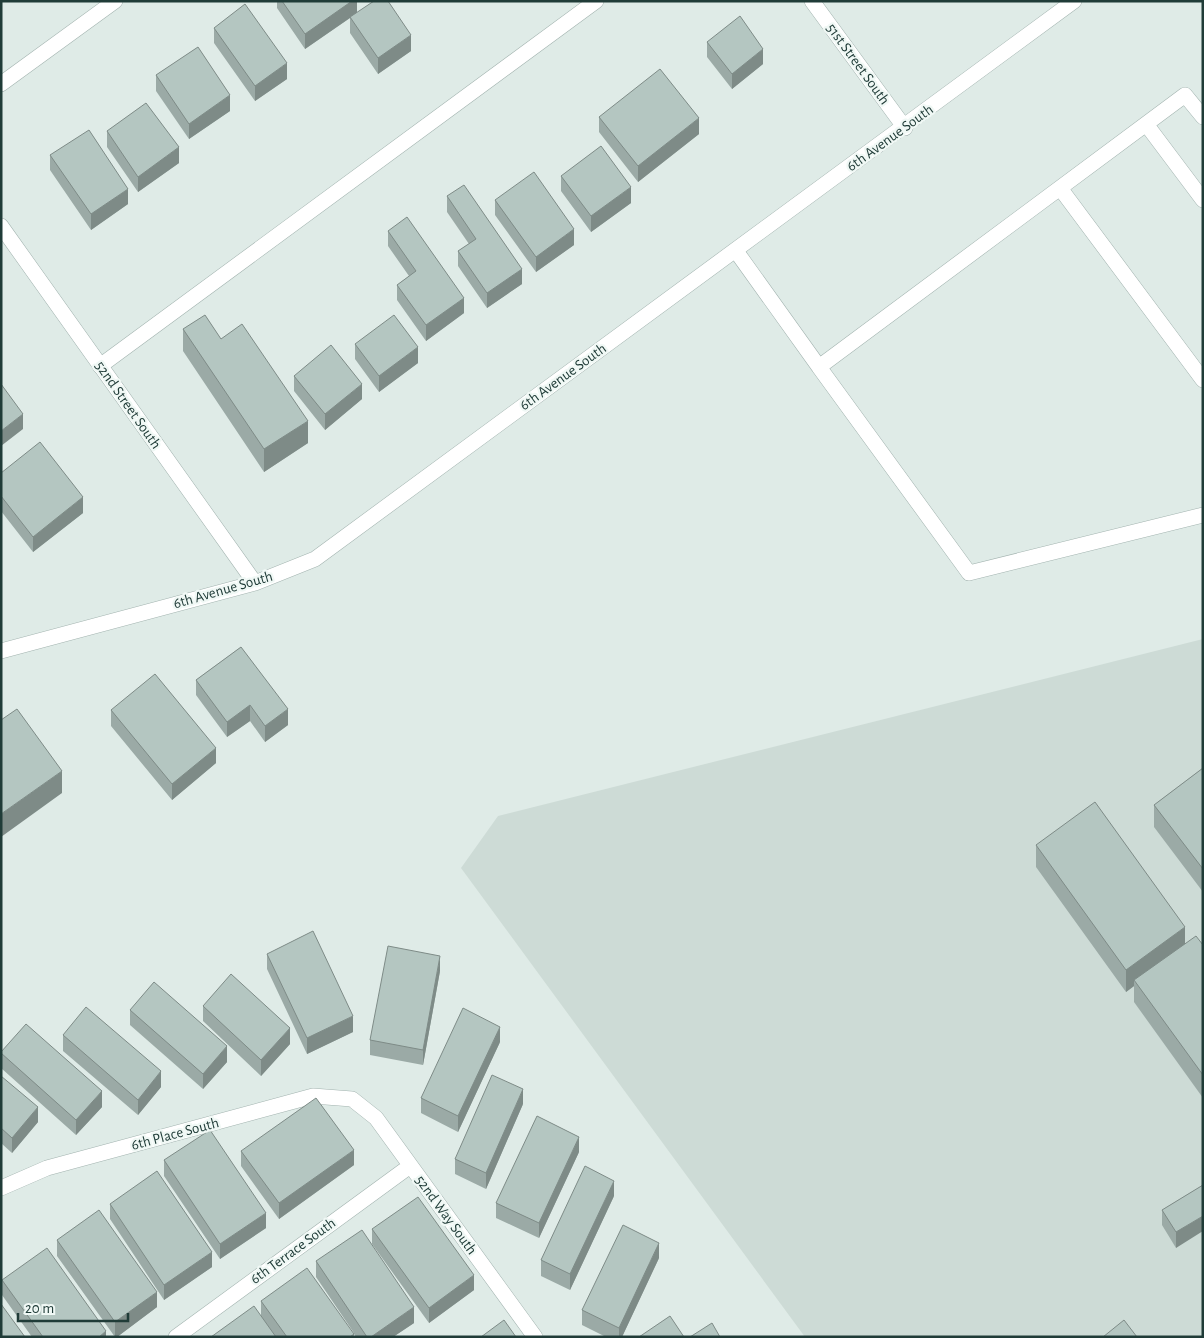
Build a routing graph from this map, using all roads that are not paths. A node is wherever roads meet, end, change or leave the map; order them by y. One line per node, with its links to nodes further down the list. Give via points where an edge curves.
1 (115, 1): 5 (street)
2 (596, 1): 13 (street)
3 (812, 1): 8 (street, 51st Street South)
4 (1074, 1): 8 (street, 6th Avenue South)
5 (1, 84)
6 (1203, 117): 7 (street, via 1186,95)
7 (1146, 124): 9 (street); 10 (street)
8 (905, 128): 12 (street, 6th Avenue South)
9 (1060, 188): 14 (street); 15 (street)
10 (1203, 200)
11 (1, 226): 13 (street, 52nd Street South)
12 (736, 251): 14 (street); 17 (street, 6th Avenue South, via 315,559)
13 (100, 366): 17 (street, 52nd Street South)
14 (819, 367): 16 (street, via 969,574)
15 (1203, 380)
16 (1203, 515)
17 (255, 583): 18 (street, 6th Avenue South)
18 (1, 651)
19 (352, 1099): 20 (street, 52nd Way South, via 376,1118); 21 (street, 6th Place South, via 313,1096 47,1168)
20 (410, 1166): 22 (street, 6th Terrace South); 23 (street, 52nd Way South)
21 (1, 1188)
22 (176, 1337)
23 (535, 1337)

